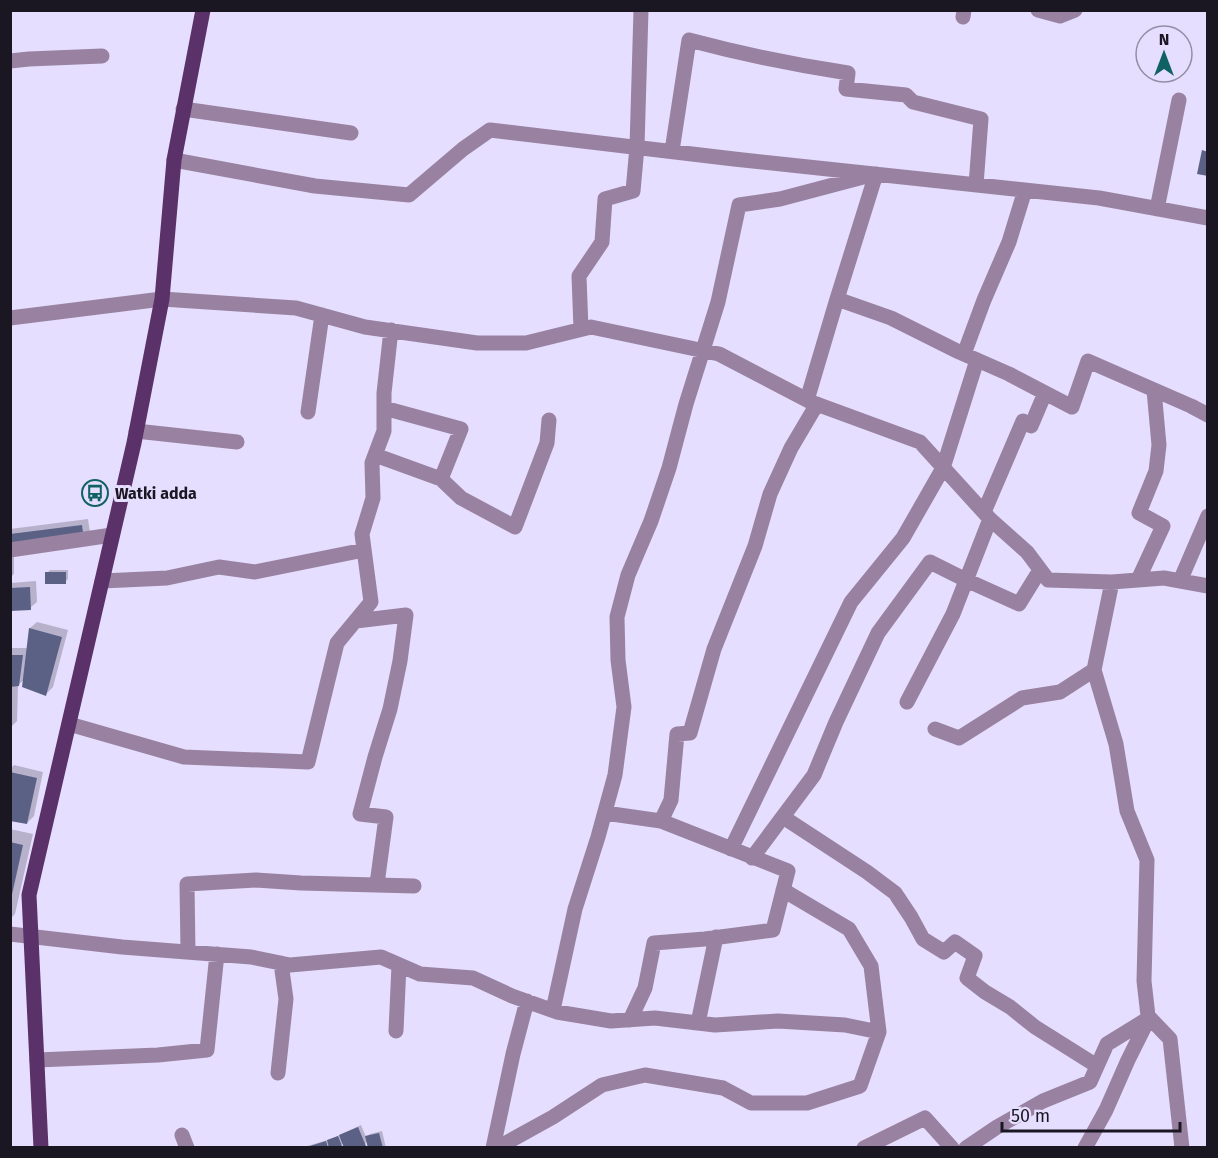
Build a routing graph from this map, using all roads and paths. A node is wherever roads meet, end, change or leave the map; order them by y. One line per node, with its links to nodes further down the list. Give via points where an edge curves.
1 (203, 10): 8 (main road)
2 (641, 10): 10 (street)
3 (1038, 10): 4 (street, via 1060,16)
4 (1075, 10)
5 (102, 57): 6 (street)
6 (10, 61)
7 (1179, 100): 16 (street)
8 (183, 109): 9 (street); 12 (main road)
9 (351, 133)
10 (637, 147): 11 (street); 12 (street, via 490,130 409,195 315,186); 22 (street, via 633,191 605,199 602,242 579,276)
11 (672, 151): 13 (street); 14 (street, via 689,40 848,73 846,89 906,95 913,102 981,119)
12 (174, 160): 18 (main road)
13 (876, 174): 14 (street); 19 (street); 24 (street, via 780,199 739,205)
14 (976, 185): 15 (street)
15 (1026, 190): 16 (street); 25 (street, via 984,300)
16 (1157, 209): 17 (street)
17 (1208, 218)
18 (162, 299): 20 (street, via 296,308); 21 (street); 33 (main road)
19 (837, 299): 25 (street, via 891,318); 28 (street)
20 (322, 315): 23 (street); 30 (street)
21 (10, 318)
22 (581, 329): 23 (street, via 526,343 477,343); 24 (street, via 591,327)
23 (391, 330): 29 (street)
24 (704, 350): 28 (street); 55 (street, via 669,468 628,575 617,617 624,708 615,775)
25 (970, 357): 27 (street); 36 (street)
26 (1154, 390): 27 (street, via 1088,362 1072,407); 31 (street); 45 (street, via 1160,445 1156,471 1139,513 1163,526)
27 (1045, 393): 38 (street, via 1031,426 1023,422)
28 (812, 402): 36 (street, via 920,442); 57 (street, via 770,494 755,546 714,649 690,733 677,734 671,800)
29 (384, 408): 35 (street, via 384,431); 37 (street, via 461,429)
30 (308, 412)
31 (1208, 415)
32 (549, 420): 37 (street, via 545,452 515,527 461,498)
33 (136, 431): 34 (street); 40 (main road)
34 (237, 442)
35 (375, 455): 37 (street); 42 (street, via 373,498 362,534)
36 (943, 468): 38 (street); 58 (street, via 903,538 851,602)
37 (441, 479)
38 (987, 515): 43 (street, via 1027,552); 44 (street)
39 (1208, 516): 47 (street)
40 (112, 535): 41 (street); 46 (main road)
41 (10, 550)
42 (364, 550): 46 (street, via 255,572 219,567 167,578); 50 (street, via 371,602)
43 (1040, 570): 44 (street, via 1019,604); 48 (street, via 1048,580)
44 (966, 580): 52 (street, via 953,614); 56 (street, via 930,562 878,633 814,775)
45 (1138, 580): 47 (street); 48 (street)
46 (102, 581): 53 (main road)
47 (1180, 581): 49 (street)
48 (1112, 582): 51 (street)
49 (1208, 586)
50 (356, 621): 53 (street, via 337,643 309,762 184,757); 60 (street, via 406,615 390,709 360,814 386,817)
51 (1094, 670): 54 (street, via 1060,692 1022,698 959,738); 72 (street, via 1116,744 1128,811 1147,860 1144,981)
52 (907, 702)
53 (69, 724): 64 (main road, via 29,895)
54 (935, 729)
55 (605, 813): 57 (street); 71 (street, via 575,909)
56 (783, 816): 59 (street); 78 (street, via 895,893 923,939 944,952 955,942 975,956 968,978 985,992)
57 (662, 821): 58 (street)
58 (731, 849): 59 (street)
59 (752, 858): 62 (street, via 788,871)
60 (377, 884): 61 (street); 66 (street, via 256,880 187,884)
61 (414, 886)
62 (783, 890): 65 (street, via 773,930); 76 (street, via 849,929 871,966)
63 (10, 934): 64 (street)
64 (31, 937): 66 (street); 77 (main road)
65 (716, 937): 73 (street, via 654,943 645,988); 74 (street)
66 (188, 952): 67 (street)
67 (217, 954): 68 (street); 77 (street, via 207,1050)
68 (281, 963): 69 (street, via 381,957); 79 (street, via 286,999)
69 (399, 965): 70 (street, via 420,974 473,978); 75 (street)
70 (527, 1001): 71 (street); 81 (street)
71 (553, 1010): 73 (street, via 611,1021)
72 (1149, 1018): 78 (street, via 1107,1044); 85 (street); 86 (street, via 1170,1039)
73 (630, 1020): 74 (street, via 655,1018)
74 (698, 1023): 76 (street, via 789,1022 845,1025)
75 (396, 1031)
76 (879, 1032): 81 (street, via 860,1086 807,1103 751,1102 723,1088 645,1075 602,1085)
77 (37, 1060): 80 (main road)
78 (1097, 1066): 84 (street, via 1090,1082 1043,1101)
79 (278, 1073)
80 (41, 1148)
81 (495, 1148)
82 (864, 1148): 83 (street, via 925,1118)
83 (952, 1148)
84 (966, 1148)
85 (1085, 1148)
86 (1182, 1148)

